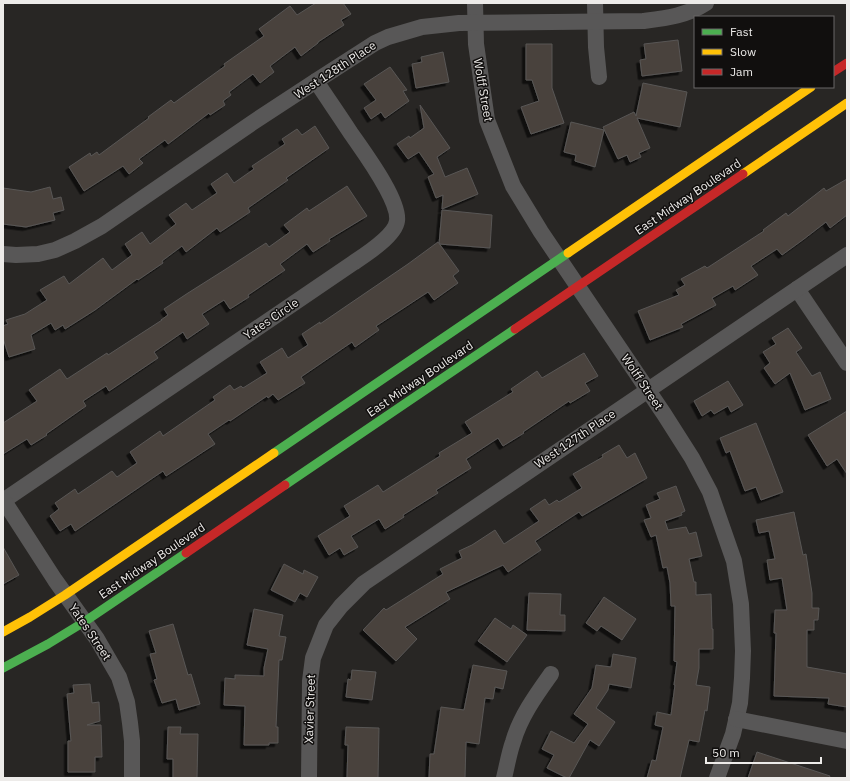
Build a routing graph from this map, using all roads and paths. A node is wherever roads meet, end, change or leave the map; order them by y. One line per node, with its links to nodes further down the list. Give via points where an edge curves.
1 (475, 3): 5 (street, Wolff Street)
2 (595, 3): 4 (street)
3 (706, 3): 4 (street, West 128th Place, via 682,15 665,18 643,21)
4 (596, 21): 5 (street, West 128th Place); 8 (street)
5 (476, 22): 9 (street, West 128th Place, via 422,27 388,37); 14 (street, Wolff Street, via 476,44 487,120 513,186)
6 (847, 63): 7 (main road)
7 (834, 71)
8 (599, 77)
9 (316, 81): 12 (street, West 128th Place, via 102,226 75,241 38,254); 19 (street, Yates Circle, via 379,175 404,223 353,264)
10 (810, 88): 14 (main road, East Midway Boulevard)
11 (847, 103): 15 (main road, East Midway Boulevard)
12 (3, 254)
13 (847, 255): 16 (street, West 127th Place)
14 (559, 259): 15 (street, Wolff Street); 20 (main road, East Midway Boulevard)
15 (577, 286): 18 (street, Wolff Street); 21 (main road, East Midway Boulevard)
16 (796, 289): 17 (street); 18 (street, West 127th Place)
17 (847, 363)
18 (648, 390): 23 (street, West 127th Place, via 364,583 326,625); 26 (street, Wolff Street, via 692,458 710,492 734,561 741,604 743,651 741,697)
19 (3, 501): 20 (street, Yates Street)
20 (65, 595): 21 (street, Yates Street); 22 (main road, East Midway Boulevard)
21 (84, 622): 24 (main road, East Midway Boulevard); 28 (street, Yates Street, via 118,676 127,702 132,741)
22 (3, 632)
23 (319, 641): 29 (street, Xavier Street, via 313,658 310,681)
24 (3, 668)
25 (551, 674): 30 (street, via 518,728)
26 (736, 719): 27 (street); 31 (street, Wolff Street)
27 (847, 742)
28 (132, 778)
29 (309, 778)
30 (504, 778)
31 (717, 778)

